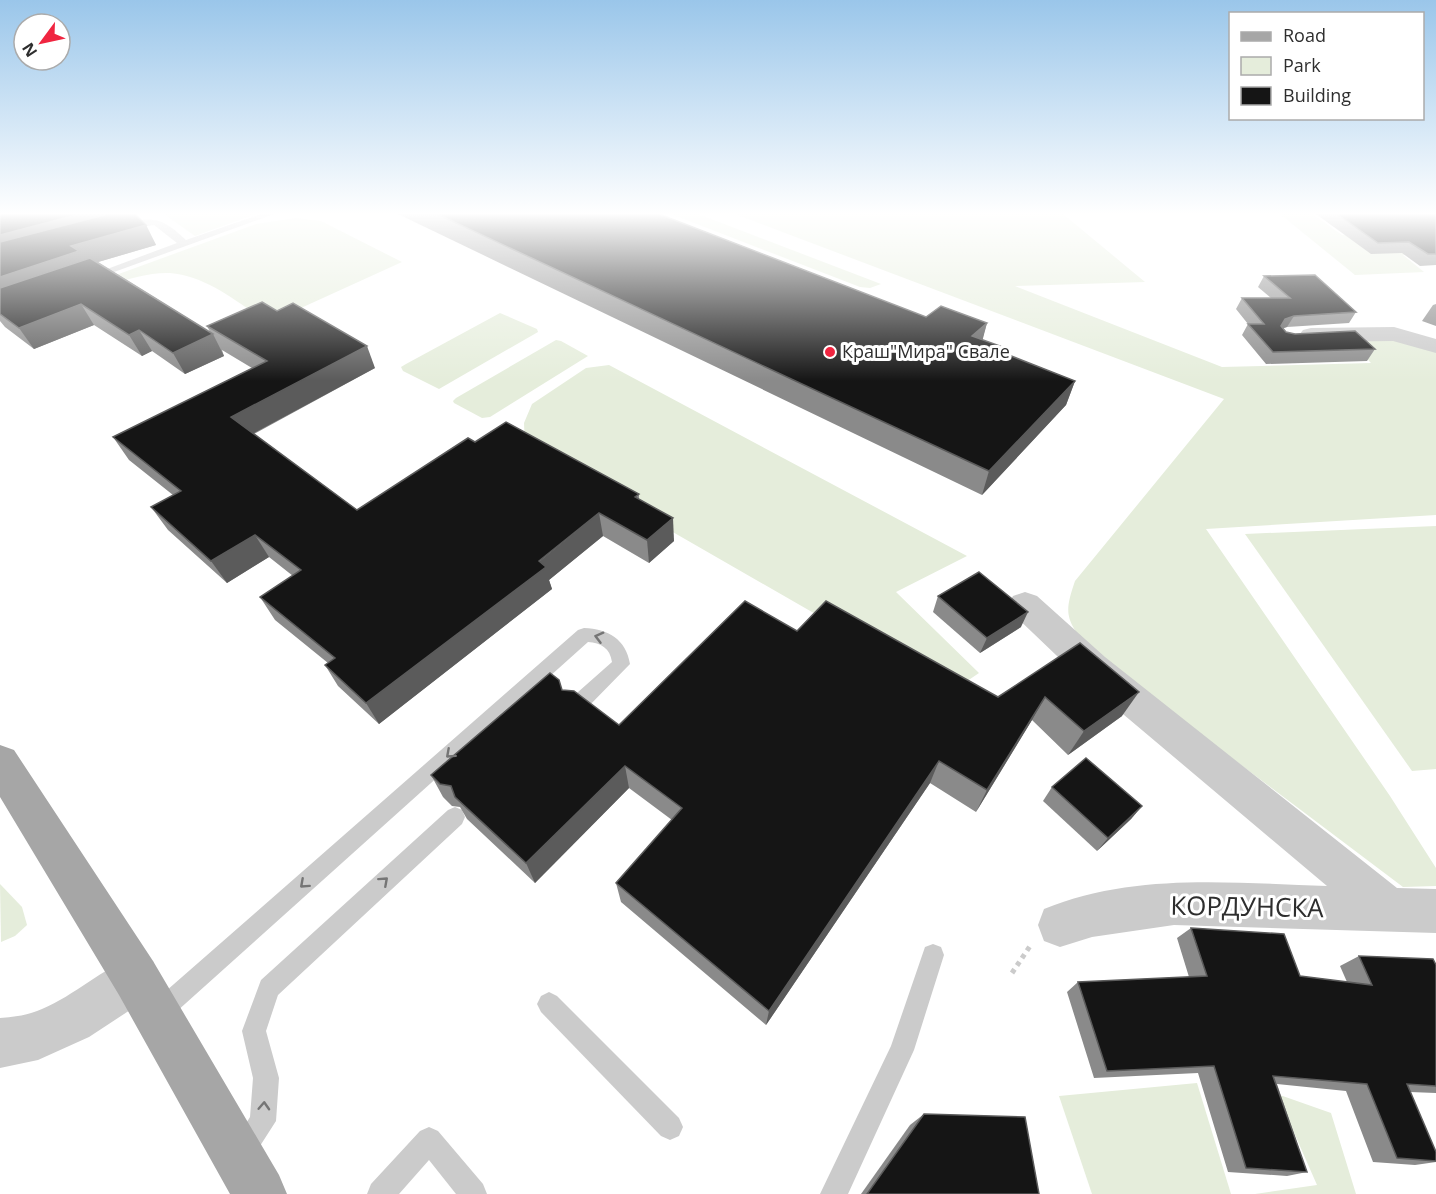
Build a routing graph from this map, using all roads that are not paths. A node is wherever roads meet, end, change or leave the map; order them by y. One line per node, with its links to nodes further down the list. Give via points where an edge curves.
1 (111, 270): 2 (lane)
2 (76, 282)
3 (1288, 336): 4 (street, via 1376,332 1407,336)
4 (1436, 346)
5 (1025, 605): 9 (street, via 1092,667)
6 (576, 706): 13 (lane, one-way to 13, via 621,664 621,655 606,638 584,635)
7 (0, 762): 13 (main road)
8 (455, 817): 17 (lane, one-way to 8, via 263,1121 266,1078 254,1031 269,988)
9 (1389, 909): 10 (street, КОРДУНСКА); 11 (street, КОРДУНСКА, via 1174,903 1092,915)
10 (1436, 911)
11 (1060, 925)
12 (933, 955): 20 (lane, via 902,1050)
13 (147, 996): 15 (street, via 80,1017 24,1041); 17 (main road)
14 (549, 1004): 16 (lane)
15 (0, 1043)
16 (670, 1127)
17 (249, 1175)
18 (381, 1194): 19 (lane, via 429,1140)
19 (473, 1194)
20 (834, 1194)

